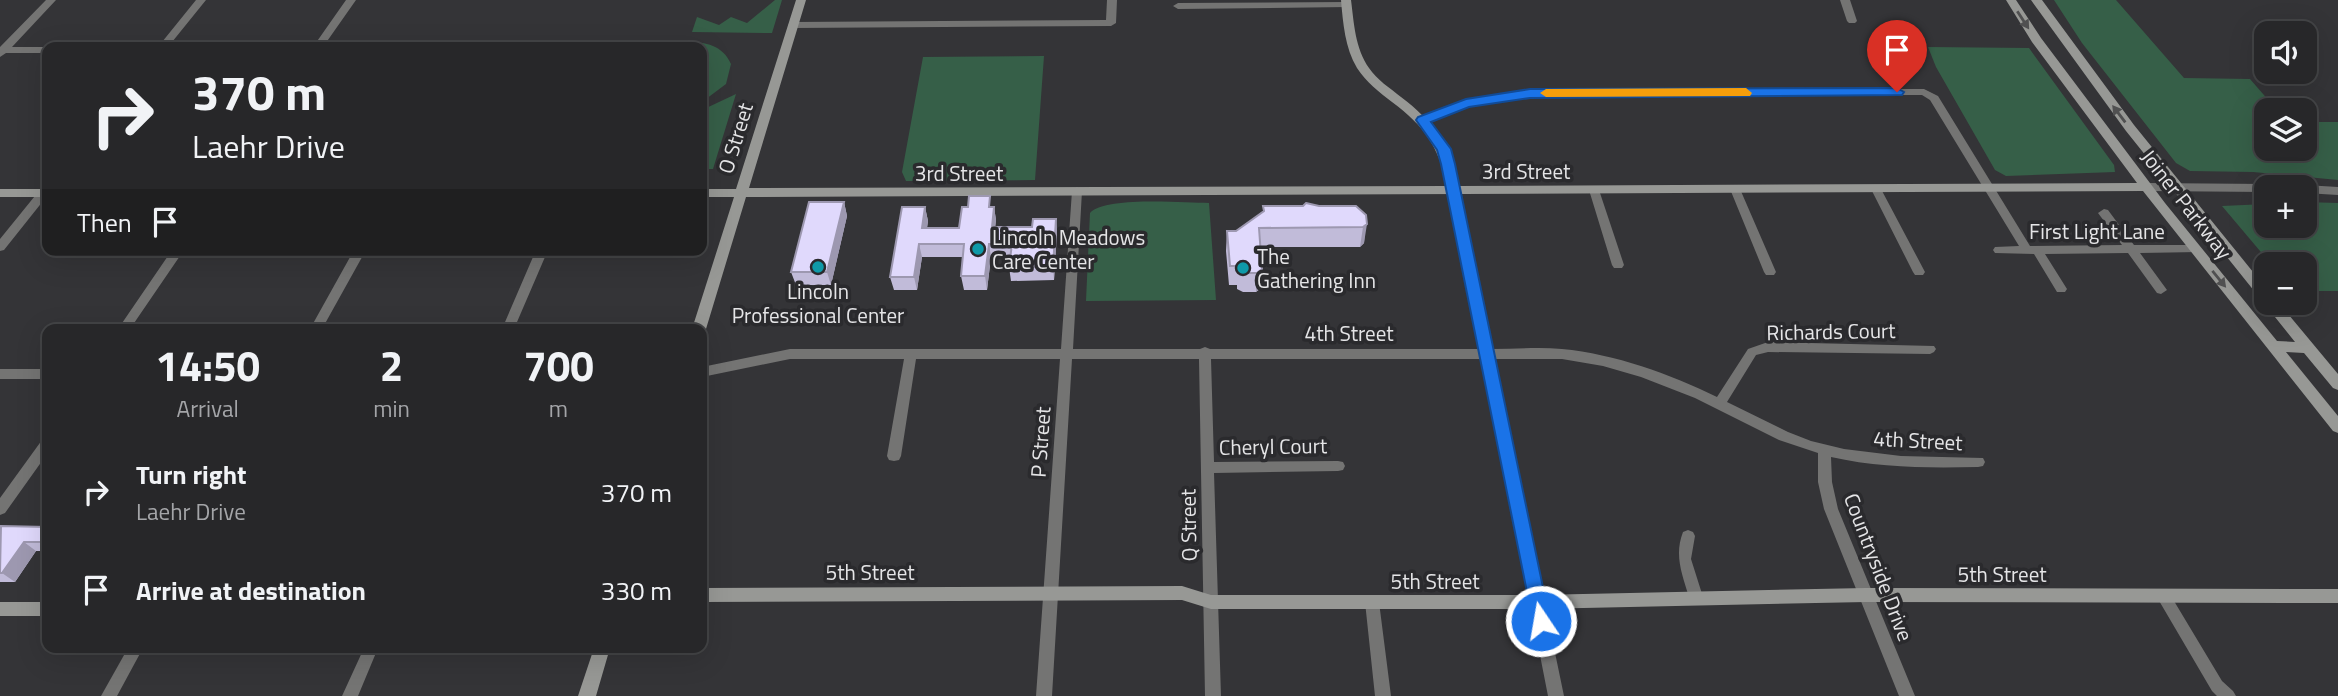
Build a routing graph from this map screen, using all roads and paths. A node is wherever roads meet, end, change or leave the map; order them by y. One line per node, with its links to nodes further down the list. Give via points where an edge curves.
1 (51, 0): 17 (street)
2 (201, 0): 14 (street)
3 (351, 0): 15 (street)
4 (801, 0): 12 (street, O Street)
5 (1112, 0): 12 (street, via 1111,23)
6 (1845, 0): 11 (street)
7 (2011, 0): 13 (street, Joiner Parkway, one-way to 13)
8 (2036, 0): 18 (street, Joiner Parkway)
9 (1346, 3): 10 (street); 19 (street, via 1355,52 1363,68 1376,85)
10 (1178, 6)
11 (1852, 22)
12 (793, 25): 34 (street, O Street)
13 (2036, 40): 18 (street, via 2062,51); 20 (street, Joiner Parkway)
14 (167, 42)
15 (322, 42)
16 (42, 50): 17 (street)
17 (1, 51)
18 (2094, 82): 22 (street, Joiner Parkway, one-way to 18)
19 (1423, 120): 21 (street, via 1466,103 1530,93 1924,92 1934,98); 26 (street, via 1444,149)
20 (2147, 187): 21 (street, 3rd Street); 22 (street, 3rd Street); 38 (street, Joiner Parkway)
21 (1988, 188): 25 (street, 3rd Street); 40 (street)
22 (2176, 188): 23 (street, 3rd Street); 48 (street, Joiner Parkway)
23 (2254, 188)
24 (1735, 189): 25 (street, 3rd Street); 27 (street, 3rd Street); 46 (street)
25 (1876, 189): 47 (street)
26 (1454, 190): 27 (street, 3rd Street); 29 (street, 3rd Street); 60 (street)
27 (1594, 190): 45 (street)
28 (2317, 190): 30 (street)
29 (1077, 191): 34 (street, 3rd Street); 61 (street, P Street)
30 (2338, 191)
31 (42, 192): 32 (street)
32 (0, 193)
33 (707, 193): 34 (street, 3rd Street)
34 (742, 193): 55 (street, O Street)
35 (42, 197): 37 (street)
36 (2104, 213): 41 (street)
37 (0, 247)
38 (2195, 249): 41 (street, First Light Lane); 56 (street, Joiner Parkway, one-way to 56)
39 (1999, 250): 40 (street, First Light Lane)
40 (2032, 250): 41 (street, First Light Lane); 49 (street)
41 (2133, 250): 50 (street)
42 (174, 256): 52 (street)
43 (357, 256): 53 (street)
44 (539, 256): 54 (street)
45 (1618, 265)
46 (1770, 272)
47 (1919, 272)
48 (2254, 283)
49 (2061, 289)
50 (2161, 290)
51 (2281, 315): 57 (street)
52 (127, 324)
53 (319, 324)
54 (510, 324)
55 (701, 324)
56 (2273, 346): 57 (street); 68 (street, Joiner Parkway)
57 (2308, 348): 66 (street)
58 (1930, 349): 67 (street, Richards Court, via 1768,347 1752,352)
59 (1205, 352): 60 (street, 4th Street); 61 (street, 4th Street); 74 (street, Q Street)
60 (1486, 352): 67 (street, 4th Street, via 1594,358 1658,377); 85 (street)
61 (1067, 353): 62 (street, 4th Street); 77 (street, P Street)
62 (911, 354): 63 (street, 4th Street, via 790,355); 71 (street)
63 (707, 371)
64 (0, 374): 65 (street)
65 (42, 374)
66 (2338, 384)
67 (1719, 404): 69 (street, 4th Street, via 1777,434)
68 (2338, 427)
69 (1824, 450): 72 (street, 4th Street, via 1887,461); 79 (street, Countryside Drive, via 1831,509)
70 (42, 451): 75 (street)
71 (894, 456)
72 (1978, 462)
73 (1338, 466): 74 (street, Cheryl Court)
74 (1208, 468): 83 (street, Q Street)
75 (0, 509)
76 (1688, 536): 82 (street, via 1684,559)
77 (1051, 593): 78 (street, 5th Street); 83 (street, 5th Street, via 1182,593); 94 (street, P Street)
78 (707, 595)
79 (1866, 595): 80 (street, 5th Street); 82 (street, 5th Street); 98 (street, Countryside Drive)
80 (2164, 595): 81 (street, 5th Street); 99 (street, via 2217,686)
81 (2338, 596)
82 (1696, 597): 85 (street, 5th Street)
83 (1211, 602): 84 (street, 5th Street); 95 (street, Q Street)
84 (1372, 602): 85 (street, 5th Street); 96 (street)
85 (1537, 602): 97 (street)
86 (0, 609): 87 (street)
87 (42, 609)
88 (133, 653): 91 (street)
89 (369, 653): 92 (street)
90 (600, 653): 93 (street)
91 (109, 696)
92 (349, 696)
93 (587, 696)
94 (1044, 696)
95 (1213, 696)
96 (1383, 696)
97 (1556, 696)
98 (1907, 696)
99 (2228, 696)

